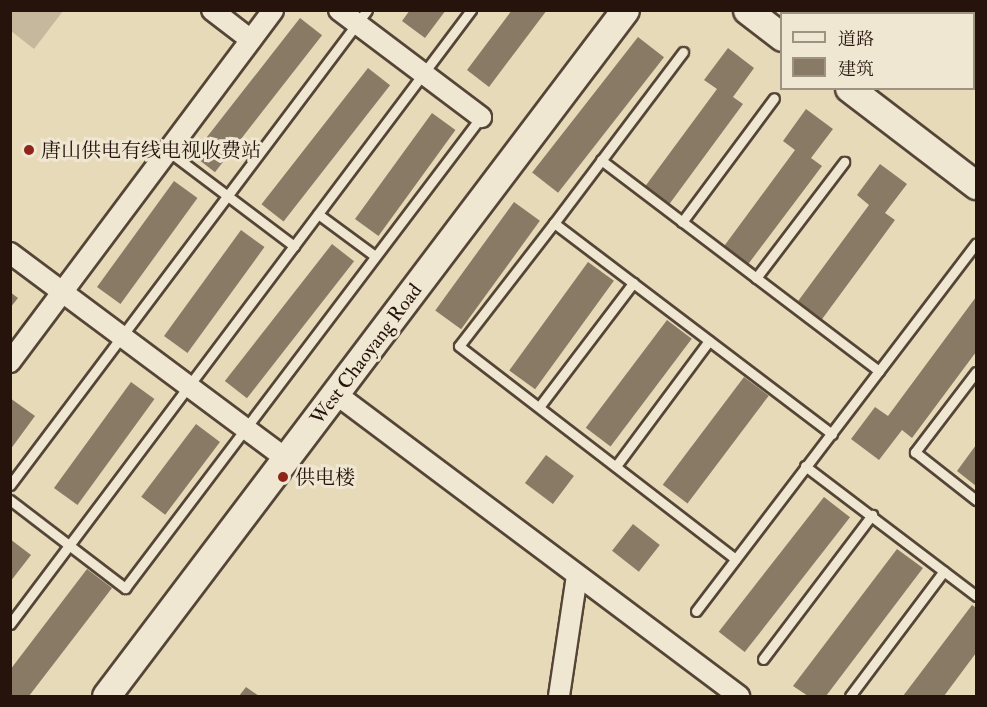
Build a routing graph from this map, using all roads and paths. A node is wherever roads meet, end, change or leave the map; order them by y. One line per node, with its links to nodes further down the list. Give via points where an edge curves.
1 (213, 10): 9 (street)
2 (273, 10): 9 (street)
3 (339, 10): 7 (street)
4 (471, 10): 11 (lane)
5 (625, 10): 36 (main road, West Chaoyang Road)
6 (747, 11): 8 (main road)
7 (362, 17): 11 (street); 19 (lane)
8 (780, 36)
9 (251, 40): 15 (street)
10 (683, 52): 16 (lane)
11 (423, 74): 14 (street); 20 (lane)
12 (852, 90): 18 (main road)
13 (774, 98): 21 (lane)
14 (481, 117): 26 (lane)
15 (168, 151): 19 (lane); 29 (street)
16 (601, 160): 21 (lane); 22 (lane)
17 (844, 162): 27 (lane)
18 (976, 185)
19 (228, 196): 24 (lane); 30 (lane)
20 (318, 214): 24 (lane); 26 (lane)
21 (682, 222): 27 (lane)
22 (554, 223): 28 (lane); 37 (lane, via 459,346)
23 (976, 244): 33 (lane)
24 (294, 246): 35 (lane)
25 (10, 253): 29 (street)
26 (375, 256): 38 (lane)
27 (756, 278): 33 (lane)
28 (633, 283): 31 (lane); 37 (lane)
29 (63, 292): 30 (street); 32 (street)
30 (122, 337): 35 (street); 43 (lane)
31 (709, 341): 39 (lane); 41 (lane)
32 (10, 362)
33 (879, 371): 39 (lane)
34 (976, 372): 45 (lane, via 915,452)
35 (189, 387): 38 (street); 47 (lane)
36 (336, 394): 40 (main road, West Chaoyang Road); 50 (street)
37 (539, 407): 41 (lane)
38 (245, 429): 40 (street); 47 (lane, via 125,588)
39 (832, 434): 42 (lane)
40 (286, 459): 55 (main road, West Chaoyang Road)
41 (616, 466): 48 (lane)
42 (805, 466): 46 (lane); 48 (lane)
43 (10, 485)
44 (10, 500): 47 (lane)
45 (976, 500)
46 (872, 515): 49 (lane); 54 (lane)
47 (70, 546): 53 (lane)
48 (736, 559): 52 (lane)
49 (944, 571): 51 (lane); 58 (lane)
50 (577, 575): 56 (street); 57 (street)
51 (976, 596)
52 (696, 611)
53 (10, 624)
54 (764, 659)
55 (106, 696)
56 (559, 696)
57 (739, 696)
58 (850, 696)

